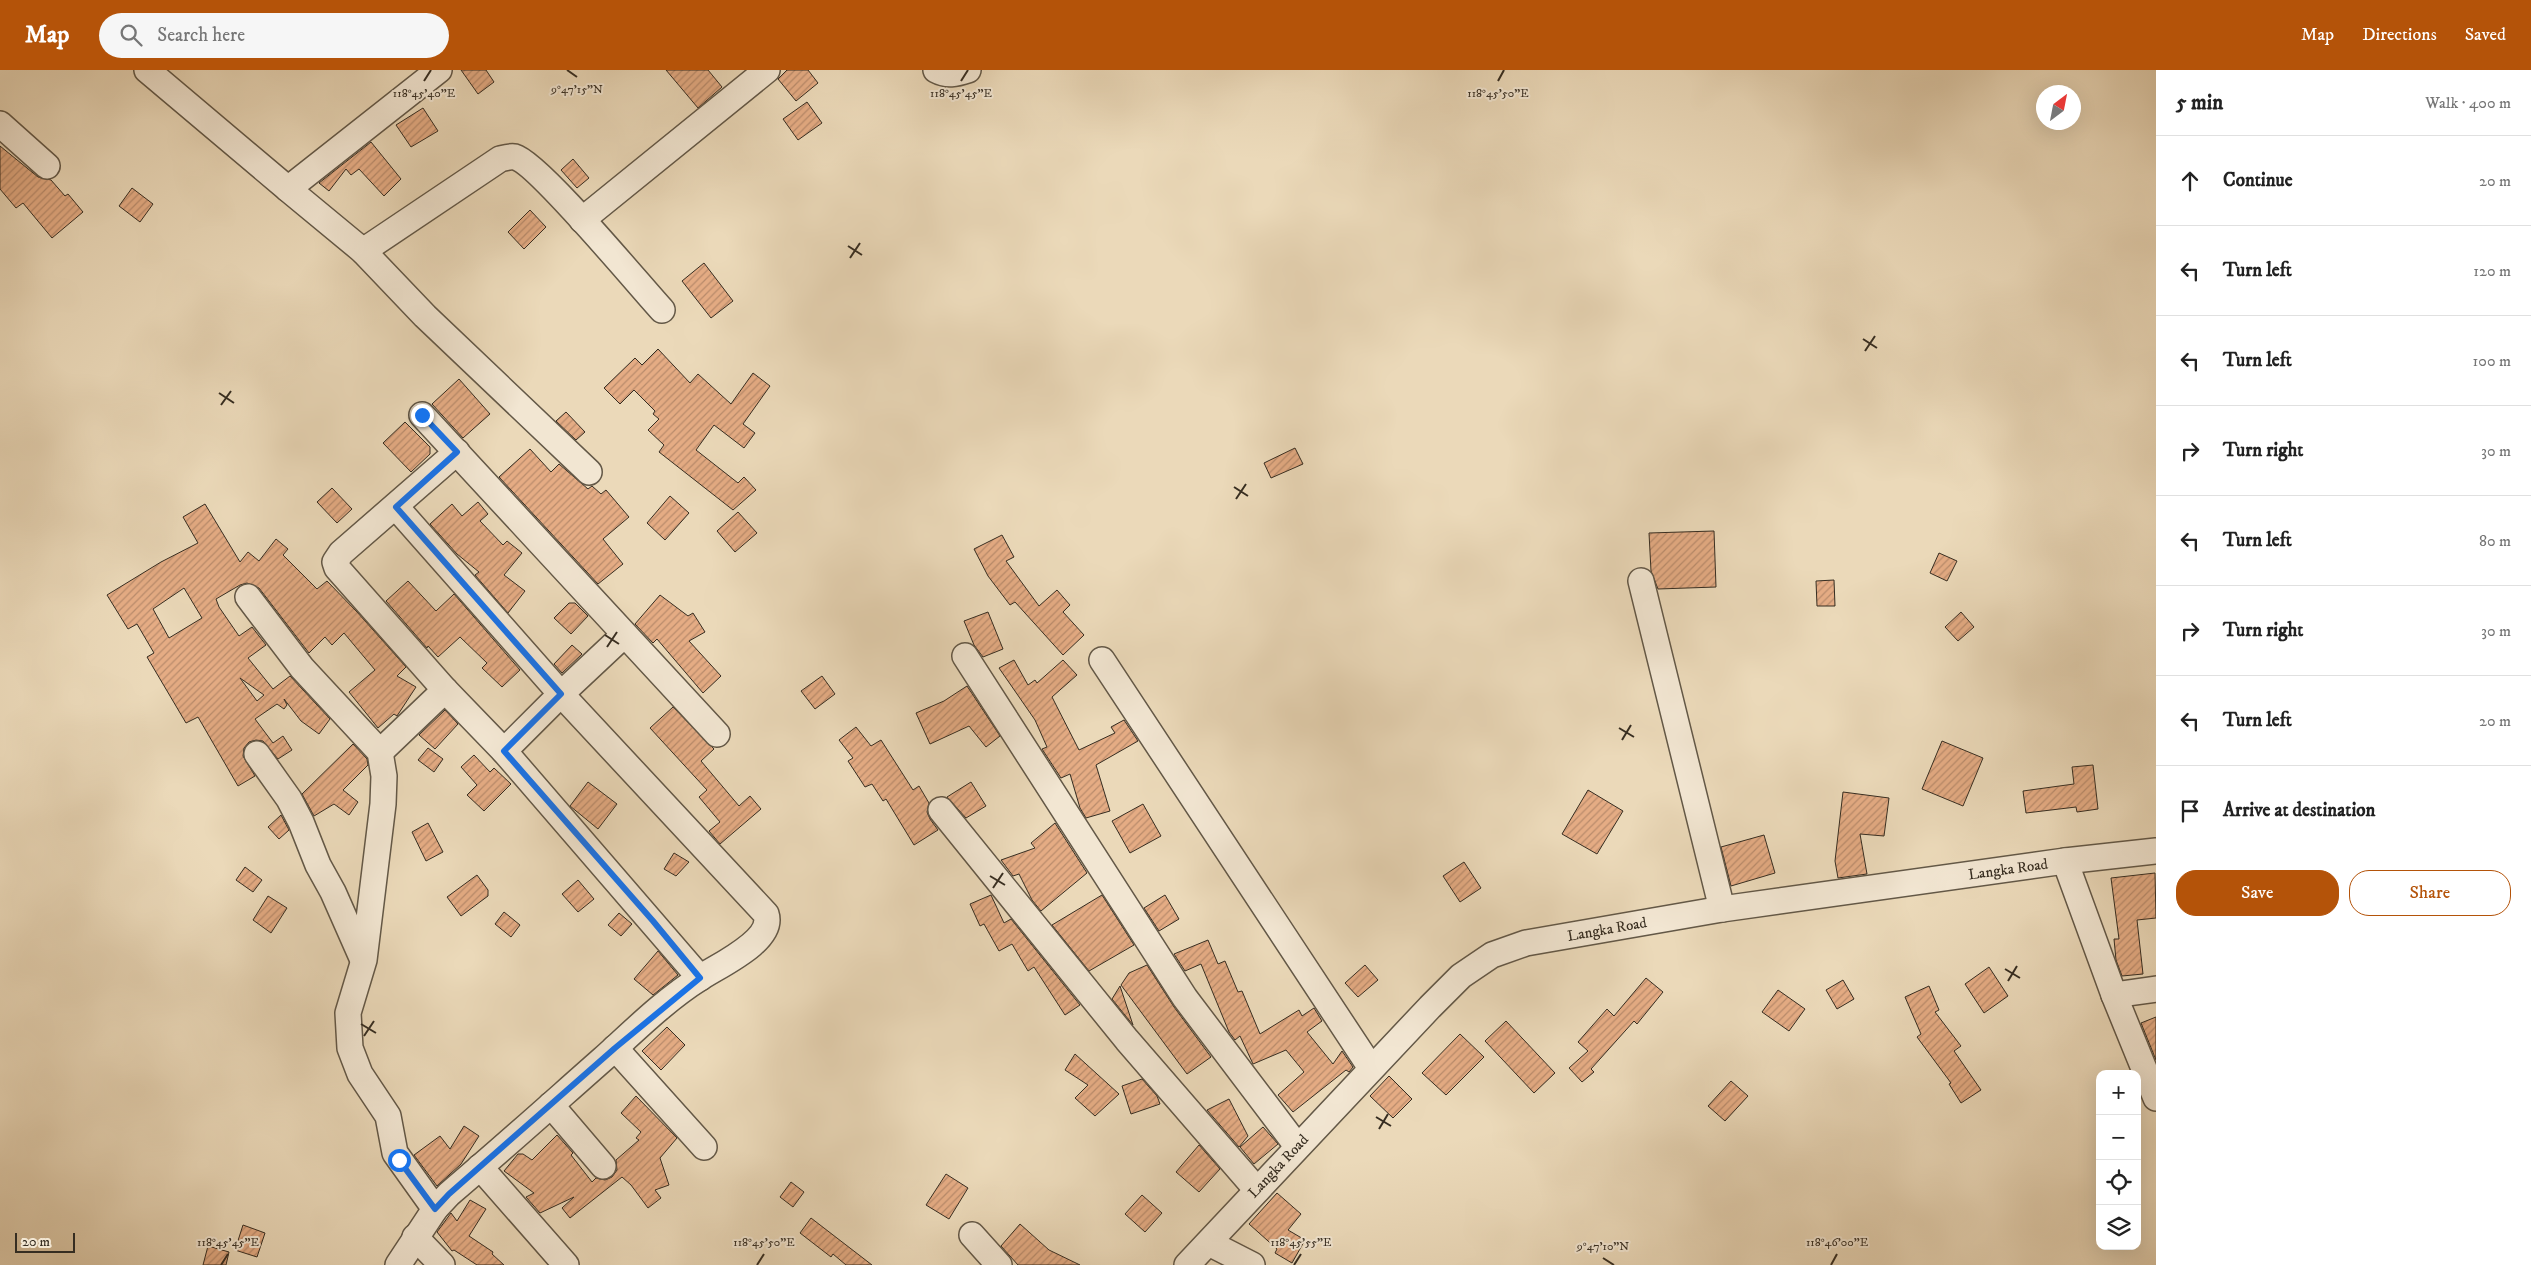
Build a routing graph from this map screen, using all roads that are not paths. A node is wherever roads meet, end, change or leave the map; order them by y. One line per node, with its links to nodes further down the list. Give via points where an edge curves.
1 (147, 70): 8 (street)
2 (439, 70): 8 (street)
3 (767, 70): 9 (street)
4 (936, 70): 5 (street, via 943,74 957,74)
5 (968, 70)
6 (0, 124): 7 (street)
7 (48, 166)
8 (288, 189): 10 (street)
9 (582, 220): 10 (street, via 527,163 514,156 500,159); 11 (street)
10 (363, 251): 14 (street, via 425,316)
11 (662, 310)
12 (422, 415): 13 (street)
13 (457, 452): 15 (street); 18 (street)
14 (589, 472)
15 (396, 507): 21 (street, via 335,562 340,573); 22 (street)
16 (1641, 581): 30 (street)
17 (248, 597): 25 (street, via 302,668)
18 (624, 635): 22 (street); 23 (street)
19 (965, 656): 39 (street, via 1185,998)
20 (1102, 660): 36 (street)
21 (445, 690): 24 (street); 25 (street)
22 (561, 694): 24 (street); 32 (street, via 766,914 767,927 745,950)
23 (717, 734)
24 (504, 751): 32 (street)
25 (380, 752): 31 (street, via 384,776 383,804)
26 (257, 754): 31 (street, via 301,822)
27 (941, 810): 43 (street, via 1127,1040)
28 (2156, 851): 29 (street, Langka Road)
29 (2065, 861): 30 (street, Langka Road); 34 (street)
30 (1722, 909): 36 (street, Langka Road, via 1526,943 1492,955 1460,976)
31 (364, 960): 44 (street, via 348,1013 350,1048 354,1061 388,1116 395,1153)
32 (700, 978): 35 (street)
33 (2156, 989): 34 (street)
34 (2114, 995): 37 (street)
35 (615, 1048): 38 (street); 40 (street)
36 (1371, 1068): 39 (street, Langka Road)
37 (2155, 1094)
38 (551, 1105): 41 (street); 42 (street)
39 (1297, 1146): 43 (street, Langka Road)
40 (704, 1147)
41 (603, 1166)
42 (480, 1167): 44 (street); 50 (street)
43 (1256, 1190): 47 (street, Langka Road)
44 (435, 1209): 46 (street)
45 (972, 1235): 51 (street)
46 (415, 1237): 48 (street); 49 (street)
47 (1209, 1243): 52 (street, Langka Road); 53 (street)
48 (398, 1265)
49 (442, 1265)
50 (566, 1265)
51 (999, 1265)
52 (1187, 1265)
53 (1252, 1265)

